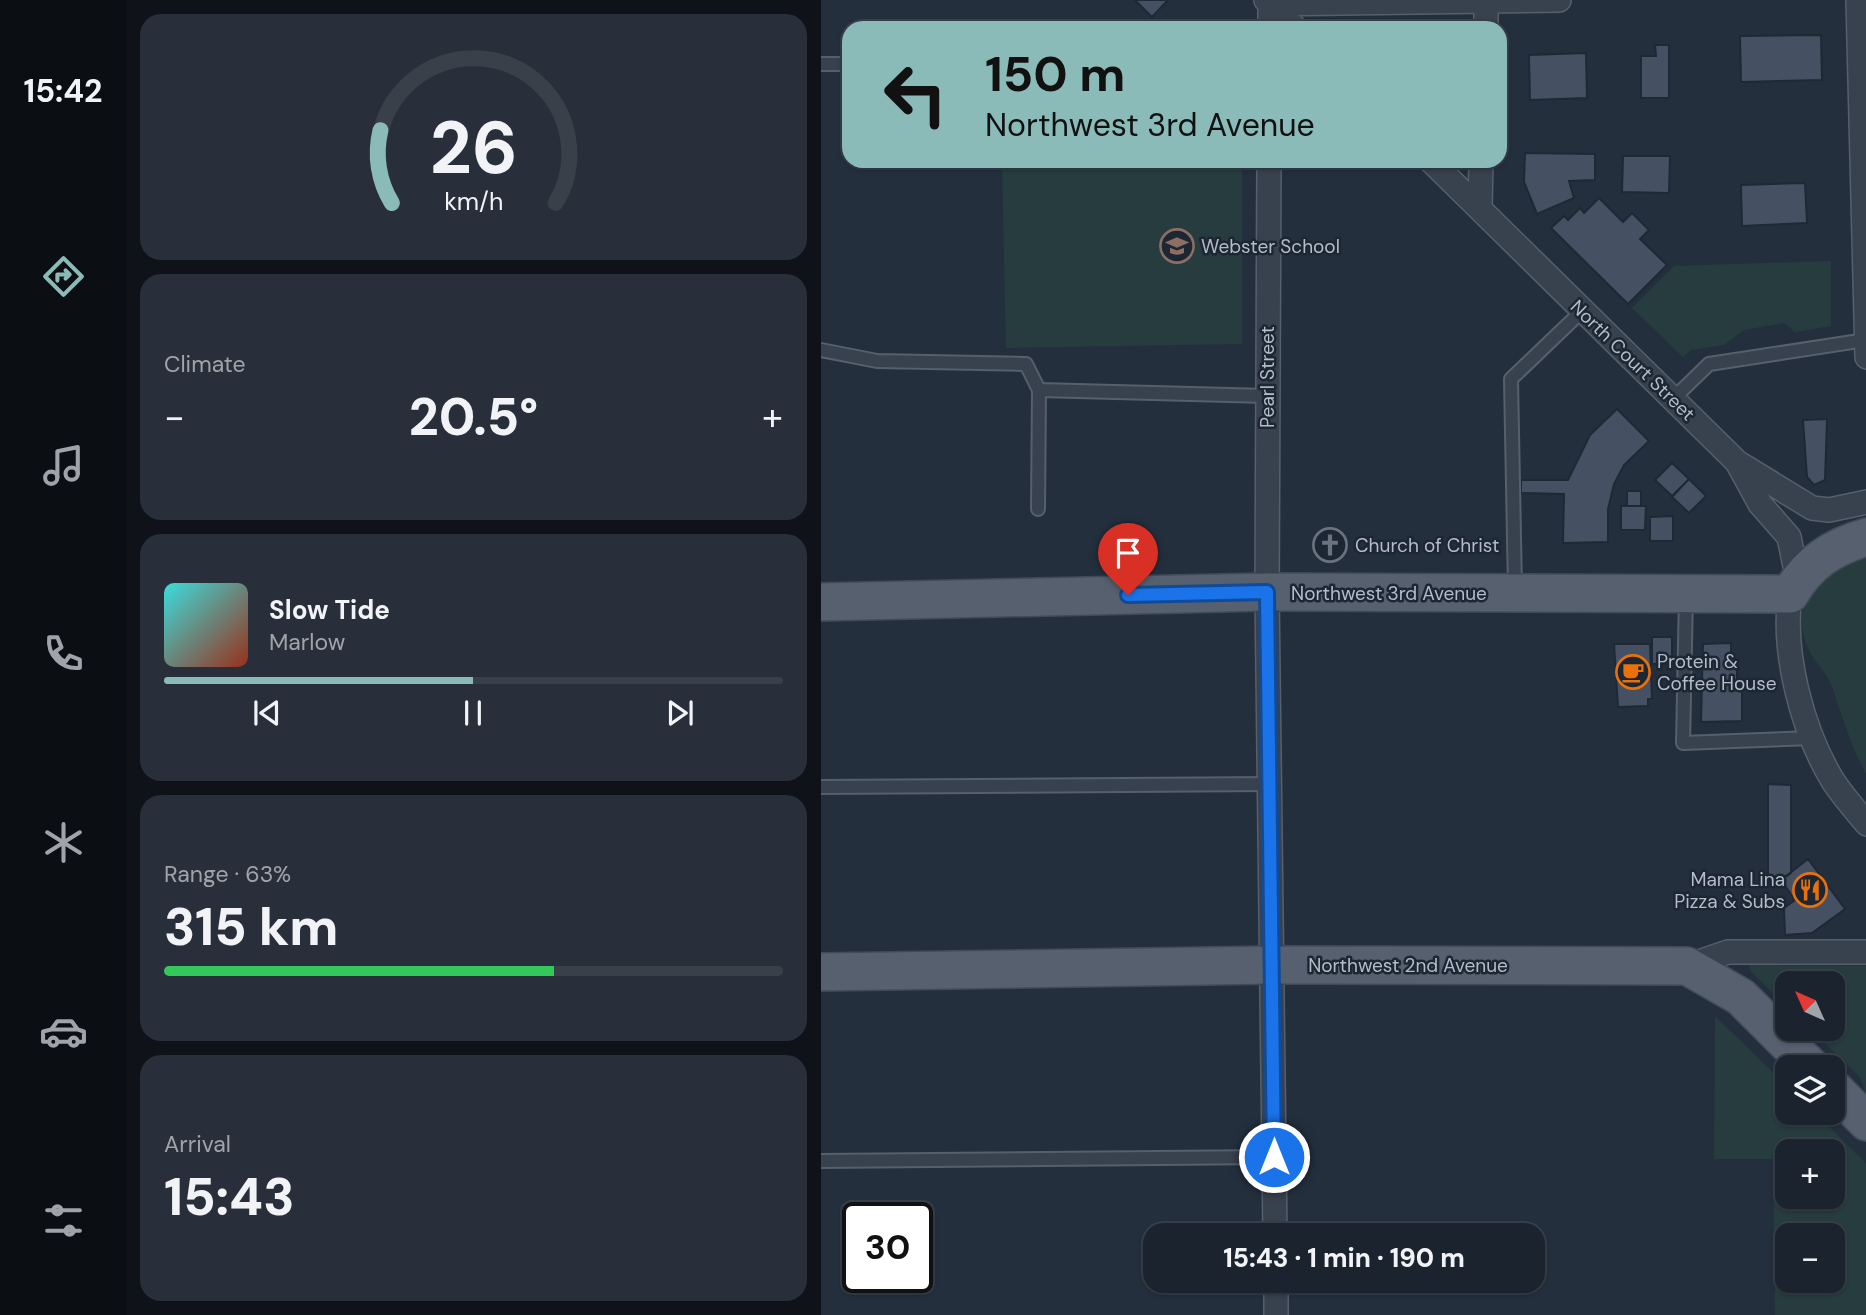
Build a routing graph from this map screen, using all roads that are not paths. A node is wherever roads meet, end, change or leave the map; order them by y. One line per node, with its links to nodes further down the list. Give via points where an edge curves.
1 (1559, 0): 4 (street)
2 (1858, 0): 15 (street)
3 (1268, 2): 4 (street); 5 (street); 6 (street)
4 (1486, 2): 7 (street)
5 (1269, 21)
6 (1288, 21)
7 (1485, 21)
8 (821, 64): 9 (lane)
9 (842, 64)
10 (1269, 168): 19 (street, Pearl Street)
11 (1438, 168): 13 (street, North Court Street)
12 (1481, 168): 13 (street)
13 (1480, 208): 14 (street, North Court Street)
14 (1582, 310): 20 (street, North Court Street); 29 (lane, via 1511,379)
15 (1866, 341): 17 (street); 20 (lane, via 1709,364)
16 (821, 349): 18 (lane, via 877,361 1026,364)
17 (1866, 357)
18 (1039, 390): 19 (lane); 24 (lane)
19 (1267, 396): 28 (street, Pearl Street)
20 (1673, 399): 21 (street, North Court Street)
21 (1737, 462): 23 (street, via 1812,508 1829,510); 27 (street, North Court Street, via 1760,504 1789,537)
22 (1866, 485): 23 (street)
23 (1856, 504): 26 (street)
24 (1038, 509)
25 (1866, 537): 26 (main road)
26 (1823, 555): 27 (main road)
27 (1794, 587): 30 (main road, Northwest 3rd Avenue); 32 (street, North Court Street, via 1786,624 1789,656)
28 (1267, 592): 29 (main road, Northwest 3rd Avenue); 31 (main road, Northwest 3rd Avenue); 33 (street, Pearl Street)
29 (1515, 594): 30 (main road, Northwest 3rd Avenue)
30 (1686, 595): 32 (lane, via 1683,743)
31 (821, 602)
32 (1813, 738): 35 (street, North Court Street, via 1834,782)
33 (1271, 784): 34 (lane); 37 (street, Pearl Street)
34 (821, 787)
35 (1866, 824)
36 (1866, 952): 38 (street, Northwest 2nd Avenue, via 1728,952)
37 (1273, 965): 38 (main road, Northwest 2nd Avenue); 39 (main road, Northwest 2nd Avenue); 43 (street, Pearl Street)
38 (1687, 966): 40 (main road, via 1741,997)
39 (821, 972)
40 (1799, 1055)
41 (1845, 1100): 42 (main road)
42 (1866, 1122)
43 (1274, 1157): 44 (lane); 45 (street, Pearl Street)
44 (821, 1161)
45 (1275, 1223)
46 (1276, 1293): 47 (street)
47 (1277, 1315)

